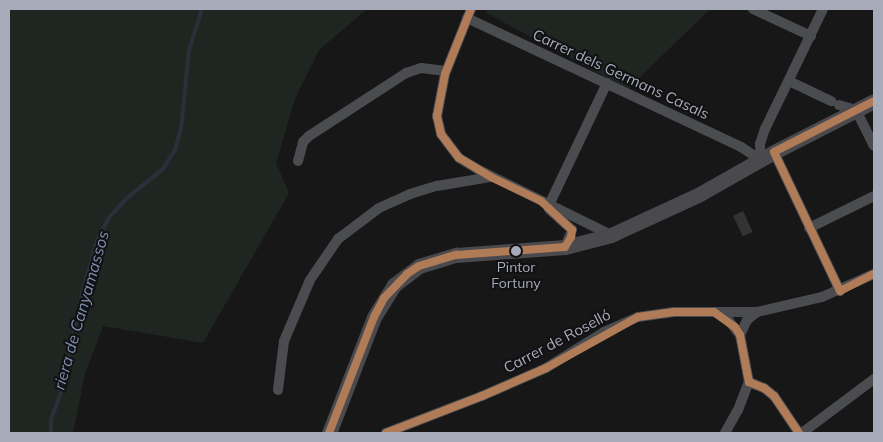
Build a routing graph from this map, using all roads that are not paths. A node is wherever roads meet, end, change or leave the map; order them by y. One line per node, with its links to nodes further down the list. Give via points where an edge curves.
1 (753, 9): 4 (street)
2 (823, 9): 4 (street)
3 (469, 13): 5 (street); 7 (street, Carrer dels Germans Casals)
4 (811, 36): 6 (street)
5 (446, 71): 12 (street, via 421,68 406,73 309,136 302,142); 13 (street, via 437,116 441,134 459,158)
6 (789, 81): 9 (street); 11 (street, via 760,144)
7 (607, 83): 11 (street, Carrer dels Germans Casals, via 741,147); 15 (street)
8 (874, 101): 9 (street)
9 (856, 110): 10 (street); 11 (street)
10 (874, 146)
11 (768, 156): 16 (street); 17 (street, via 698,195)
12 (298, 161)
13 (491, 177): 15 (street); 26 (street, via 410,194 379,208 338,240 310,280 284,340)
14 (874, 196): 16 (street)
15 (545, 203): 17 (street); 18 (street, via 572,230)
16 (809, 228): 20 (street)
17 (611, 235): 18 (street)
18 (565, 247): 27 (street, via 456,255 419,266 407,274 384,298 374,317)
19 (874, 274): 20 (street, Carrer de Roselló)
20 (840, 291): 22 (street, Carrer de Roselló)
21 (714, 312): 22 (street, Carrer de Roselló); 23 (street, via 729,321); 28 (street, Carrer de Roselló, via 674,312 638,317 604,332 546,368)
22 (757, 312): 23 (street, via 747,320)
23 (740, 335): 25 (street)
24 (874, 379): 30 (street)
25 (749, 382): 29 (street); 30 (street, via 774,396)
26 (278, 390)
27 (329, 433)
28 (386, 433)
29 (725, 433)
30 (800, 433)

